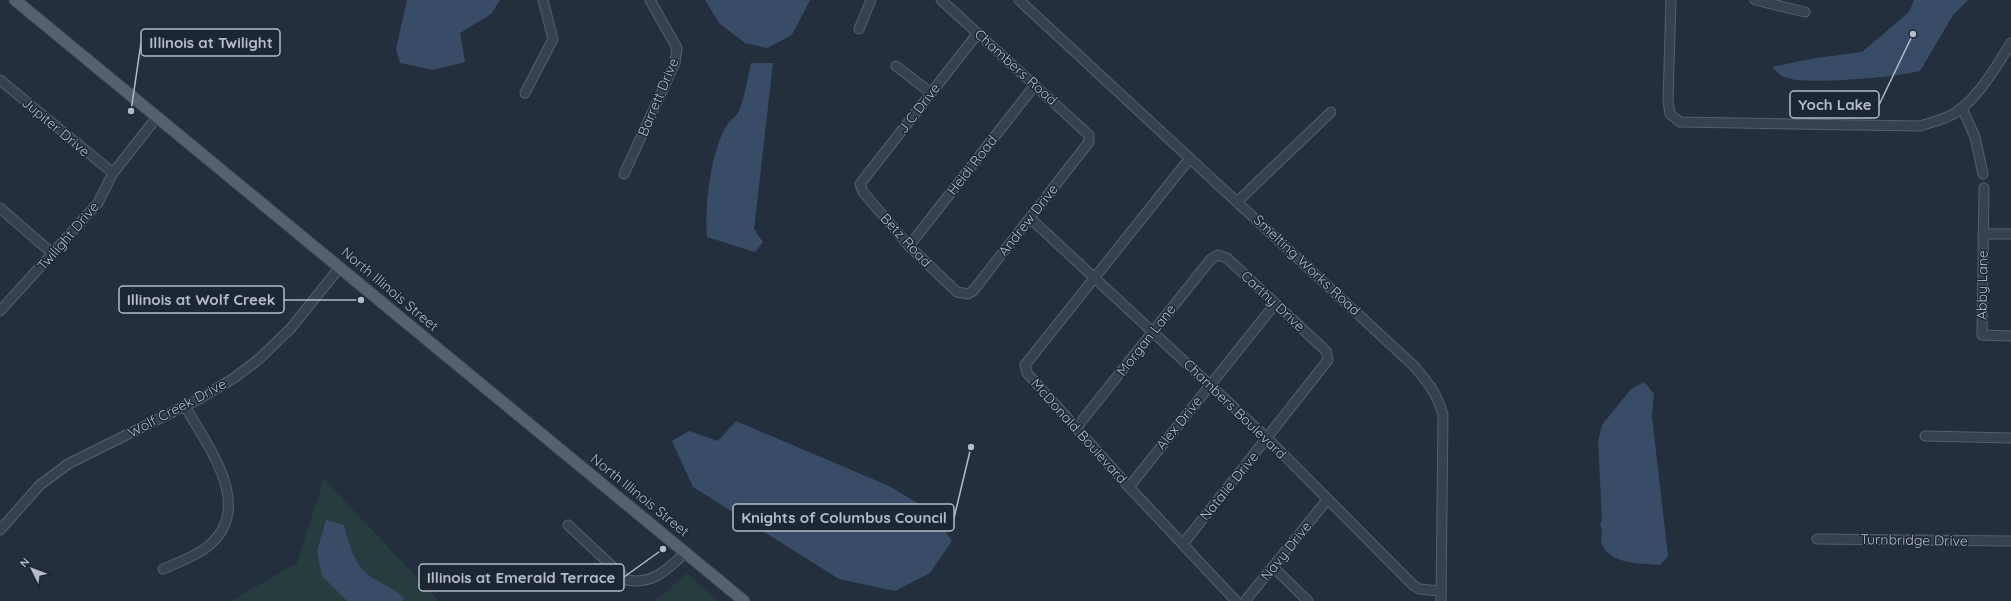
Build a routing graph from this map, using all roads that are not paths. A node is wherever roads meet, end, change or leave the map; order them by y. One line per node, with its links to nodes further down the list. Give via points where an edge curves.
1 (15, 0): 20 (main road, North Illinois Street)
2 (543, 0): 16 (street, via 553,38)
3 (650, 0): 24 (street, Barrett Drive, via 677,48 675,63)
4 (871, 0): 10 (street)
5 (941, 0): 11 (street, Chambers Road)
6 (1019, 0): 22 (street, Smelting Works Road)
7 (1671, 0): 18 (street, via 1668,101 1670,114 1680,122 1920,126 1948,117)
8 (1755, 0): 9 (street)
9 (1805, 12)
10 (859, 29)
11 (978, 33): 15 (street, Chambers Road); 17 (street, J C Drive)
12 (2011, 43): 18 (street, via 1987,82)
13 (896, 66): 17 (street)
14 (0, 80): 23 (street, Jupiter Drive)
15 (1035, 85): 21 (street, Chambers Road); 33 (street, Heidi Road)
16 (525, 93)
17 (931, 93): 26 (street, J C Drive)
18 (1962, 108): 25 (street, via 1975,137)
19 (1331, 112): 28 (street)
20 (157, 117): 23 (street, Twilight Drive); 36 (main road, North Illinois Street)
21 (1090, 135): 30 (street, Andrew Drive, via 1089,142)
22 (1190, 158): 28 (street, Smelting Works Road); 37 (street, McDonald Boulevard)
23 (113, 174): 34 (street, Twilight Drive, via 98,203)
24 (624, 174)
25 (1983, 174)
26 (860, 184): 33 (street, Betz Road, via 863,192)
27 (1984, 188): 31 (street, Abby Lane)
28 (1238, 201): 60 (street, Smelting Works Road, via 1414,366 1439,398 1443,414)
29 (0, 208): 34 (street)
30 (1030, 218): 37 (street, Chambers Boulevard); 38 (street, Andrew Drive, via 973,290 968,294)
31 (1983, 234): 32 (street); 42 (street, Abby Lane, via 1982,335)
32 (2011, 234)
33 (909, 246): 38 (street, Betz Road)
34 (53, 254): 40 (street, Twilight Drive)
35 (1218, 255): 39 (street, Carthy Drive, via 1227,258); 41 (street, Morgan Lane, via 1211,259)
36 (340, 267): 45 (street, Wolf Creek Drive, via 291,328 259,359 234,378); 57 (main road, North Illinois Street)
37 (1095, 278): 41 (street, Chambers Boulevard); 46 (street, McDonald Boulevard, via 1025,365 1027,373)
38 (957, 292)
39 (1275, 304): 43 (street, Carthy Drive); 44 (street, Alex Drive)
40 (0, 311)
41 (1153, 331): 44 (street, Chambers Boulevard); 46 (street, Morgan Lane)
42 (2011, 336)
43 (1326, 351): 49 (street, Natalie Drive, via 1328,360)
44 (1210, 384): 49 (street, Chambers Boulevard); 50 (street, Alex Drive)
45 (185, 406): 53 (street, Wolf Creek Drive, via 68,464 40,485); 59 (street, via 222,473 229,495 229,508 225,523 217,537 206,547)
46 (1076, 428): 50 (street, McDonald Boulevard)
47 (1925, 436): 48 (street)
48 (2011, 438)
49 (1268, 439): 51 (street, Chambers Boulevard); 56 (street, Natalie Drive)
50 (1129, 487): 56 (street, McDonald Boulevard)
51 (1327, 500): 58 (street, Navy Drive); 60 (street, Chambers Boulevard, via 1413,585 1419,589)
52 (568, 525): 57 (street, via 627,580 648,580 666,572)
53 (0, 530)
54 (1817, 539): 55 (street, Turnbridge Drive)
55 (2011, 541)
56 (1183, 544): 62 (street, McDonald Boulevard)
57 (686, 552): 61 (main road, North Illinois Street)
58 (1273, 567): 63 (street, Navy Drive); 64 (street)
59 (163, 569)
60 (1441, 591): 65 (street, Smelting Works Road)
61 (744, 601)
62 (1236, 601)
63 (1245, 601)
64 (1308, 601)
65 (1441, 601)

